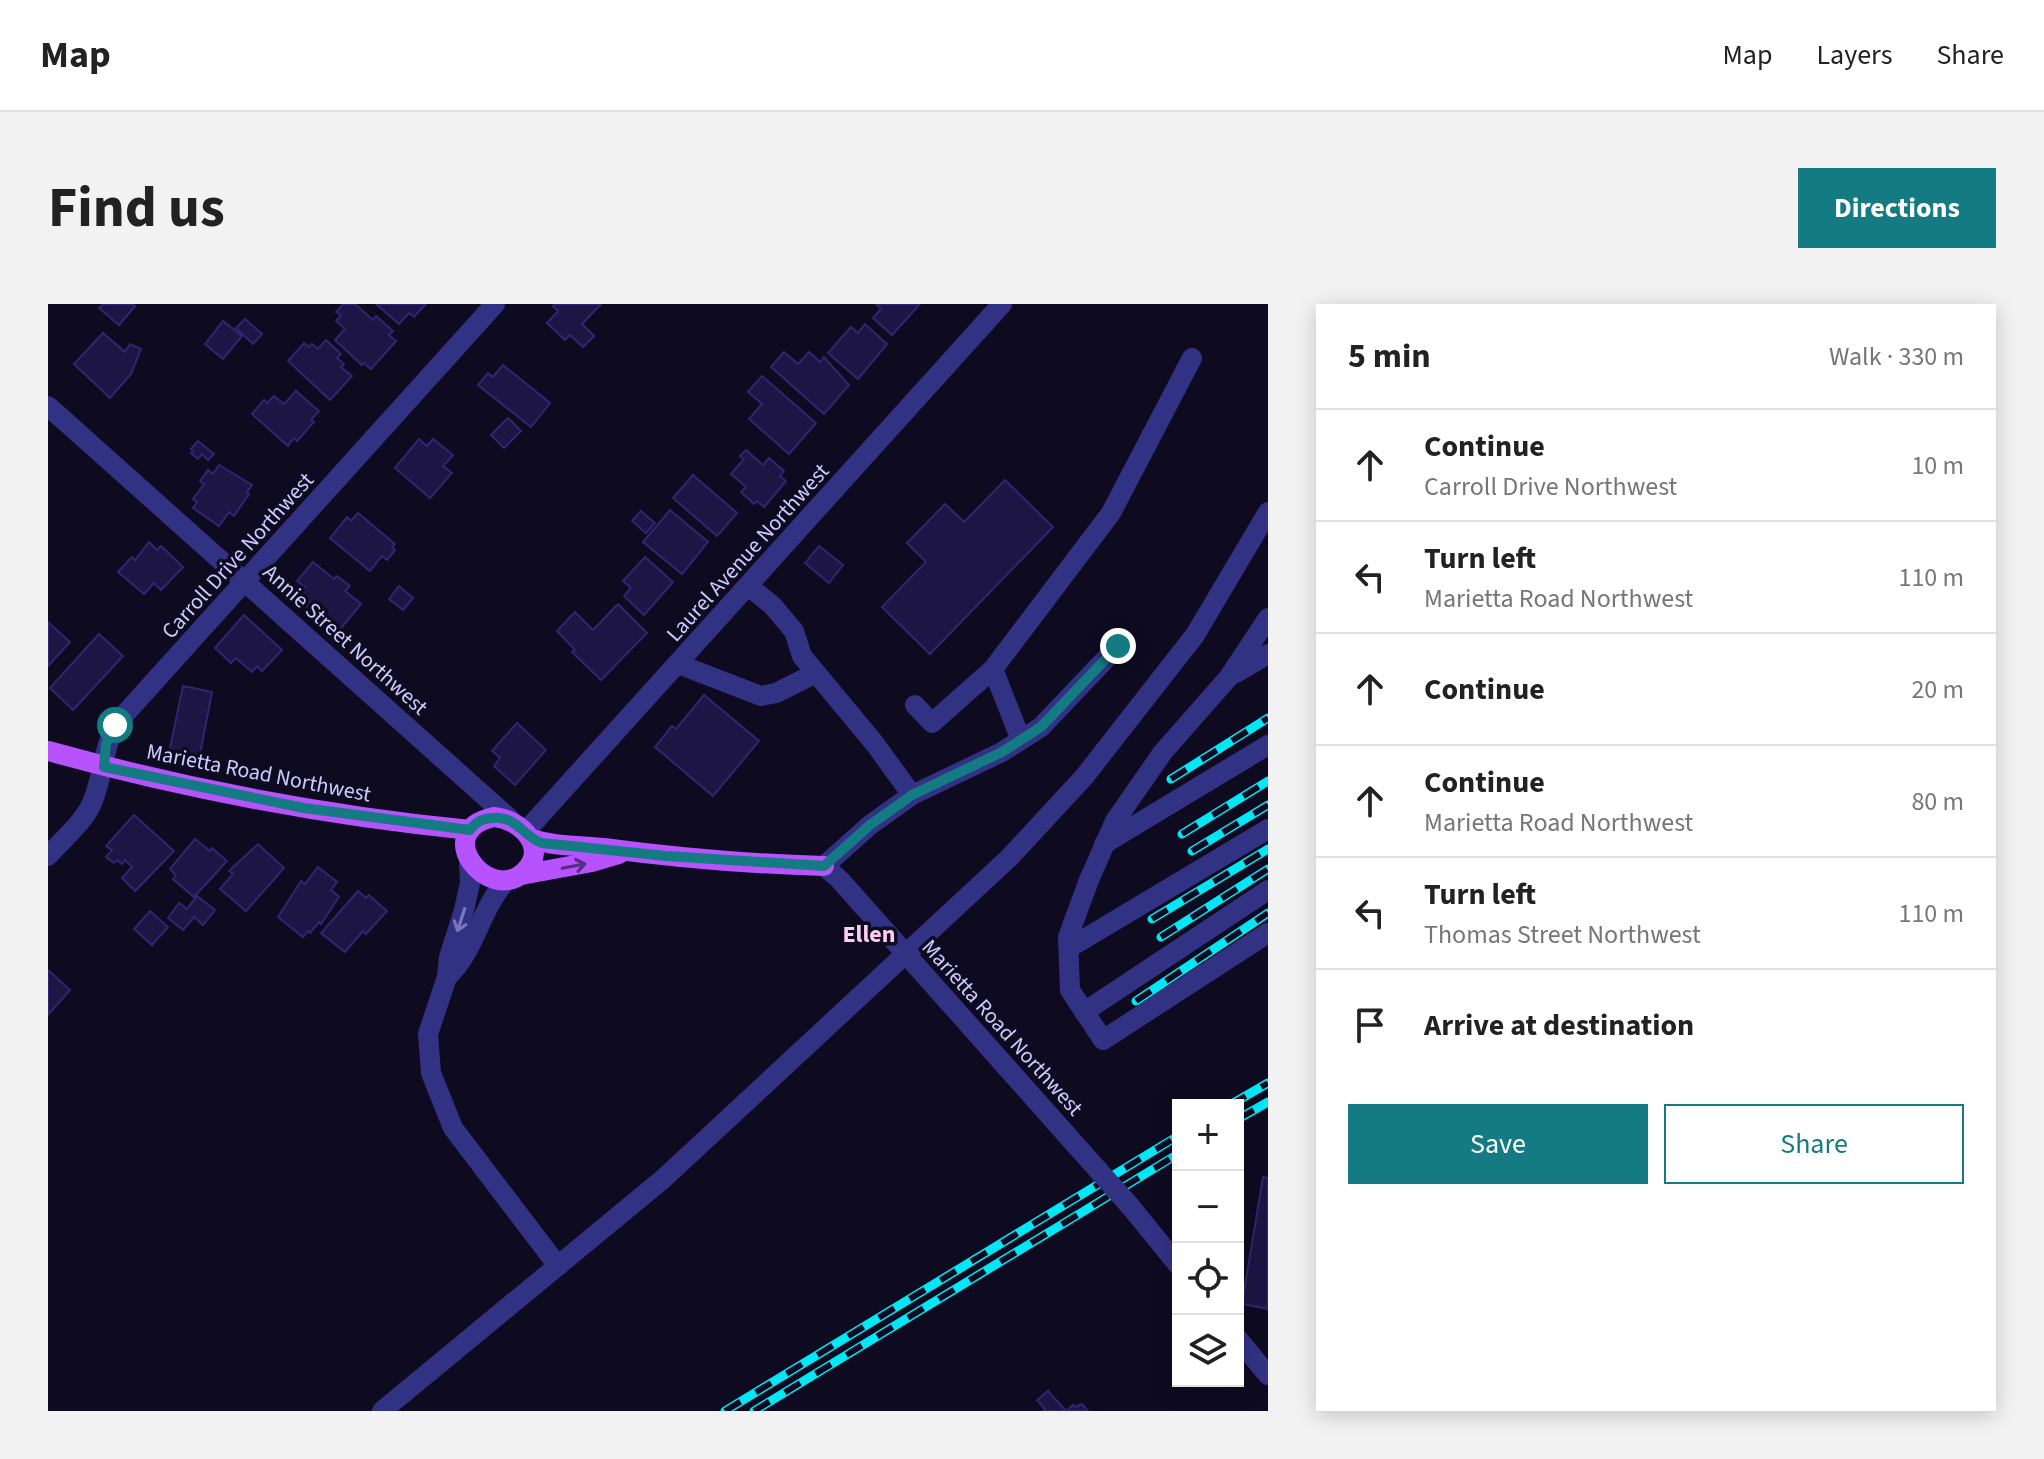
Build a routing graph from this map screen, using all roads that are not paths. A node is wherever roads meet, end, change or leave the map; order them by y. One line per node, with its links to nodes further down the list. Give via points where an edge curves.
1 (495, 304): 6 (street, Carroll Drive Northwest)
2 (1002, 304): 7 (street, Laurel Avenue Northwest)
3 (1192, 358): 12 (street, via 1111,513)
4 (48, 406): 6 (street, Annie Street Northwest)
5 (1268, 512): 37 (street, via 1195,635 1084,777 1010,857 663,1179)
6 (246, 581): 19 (street, Carroll Drive Northwest, via 115,725); 20 (street, Annie Street Northwest)
7 (748, 586): 11 (street, Laurel Avenue Northwest); 13 (street, via 794,631 802,656)
8 (1268, 618): 14 (street)
9 (1118, 646): 16 (street, via 1041,727)
10 (1268, 654): 14 (street)
11 (678, 664): 13 (street, via 761,696); 24 (street, Laurel Avenue Northwest)
12 (993, 669): 15 (street, via 932,723); 16 (street)
13 (816, 673): 21 (street)
14 (1229, 677): 26 (street, via 1163,752)
15 (915, 705)
16 (1021, 740): 21 (street)
17 (1268, 745): 26 (street)
18 (48, 751): 19 (main road, Marietta Road Northwest)
19 (104, 767): 25 (main road, Marietta Road Northwest, via 304,808 415,824); 28 (street, Carroll Drive Northwest, via 90,807)
20 (467, 781): 22 (street, Annie Street Northwest); 25 (street)
21 (912, 795): 29 (street, via 870,825)
22 (509, 818): 24 (main road); 25 (main road, via 494,817)
23 (1268, 829): 33 (street)
24 (529, 835): 27 (main road, via 569,847); 30 (main road, via 532,860)
25 (470, 840): 30 (main road, via 483,874); 34 (street, one-way to 34, via 470,883)
26 (1104, 844): 33 (street, via 1068,937)
27 (627, 851): 29 (main road); 30 (main road, one-way to 27)
28 (48, 856)
29 (832, 873): 36 (street, Marietta Road Northwest, bridge)
30 (514, 878): 34 (street, via 488,904 460,965)
31 (1268, 890): 35 (street)
32 (1268, 933): 35 (street, via 1103,1040)
33 (1069, 948): 35 (street, via 1070,990)
34 (447, 977): 37 (street, via 428,1034 436,1087 453,1128)
35 (1084, 1012)
36 (1172, 1258)
37 (558, 1266): 40 (street)
38 (1244, 1346): 39 (street)
39 (1268, 1375)
40 (382, 1411)

